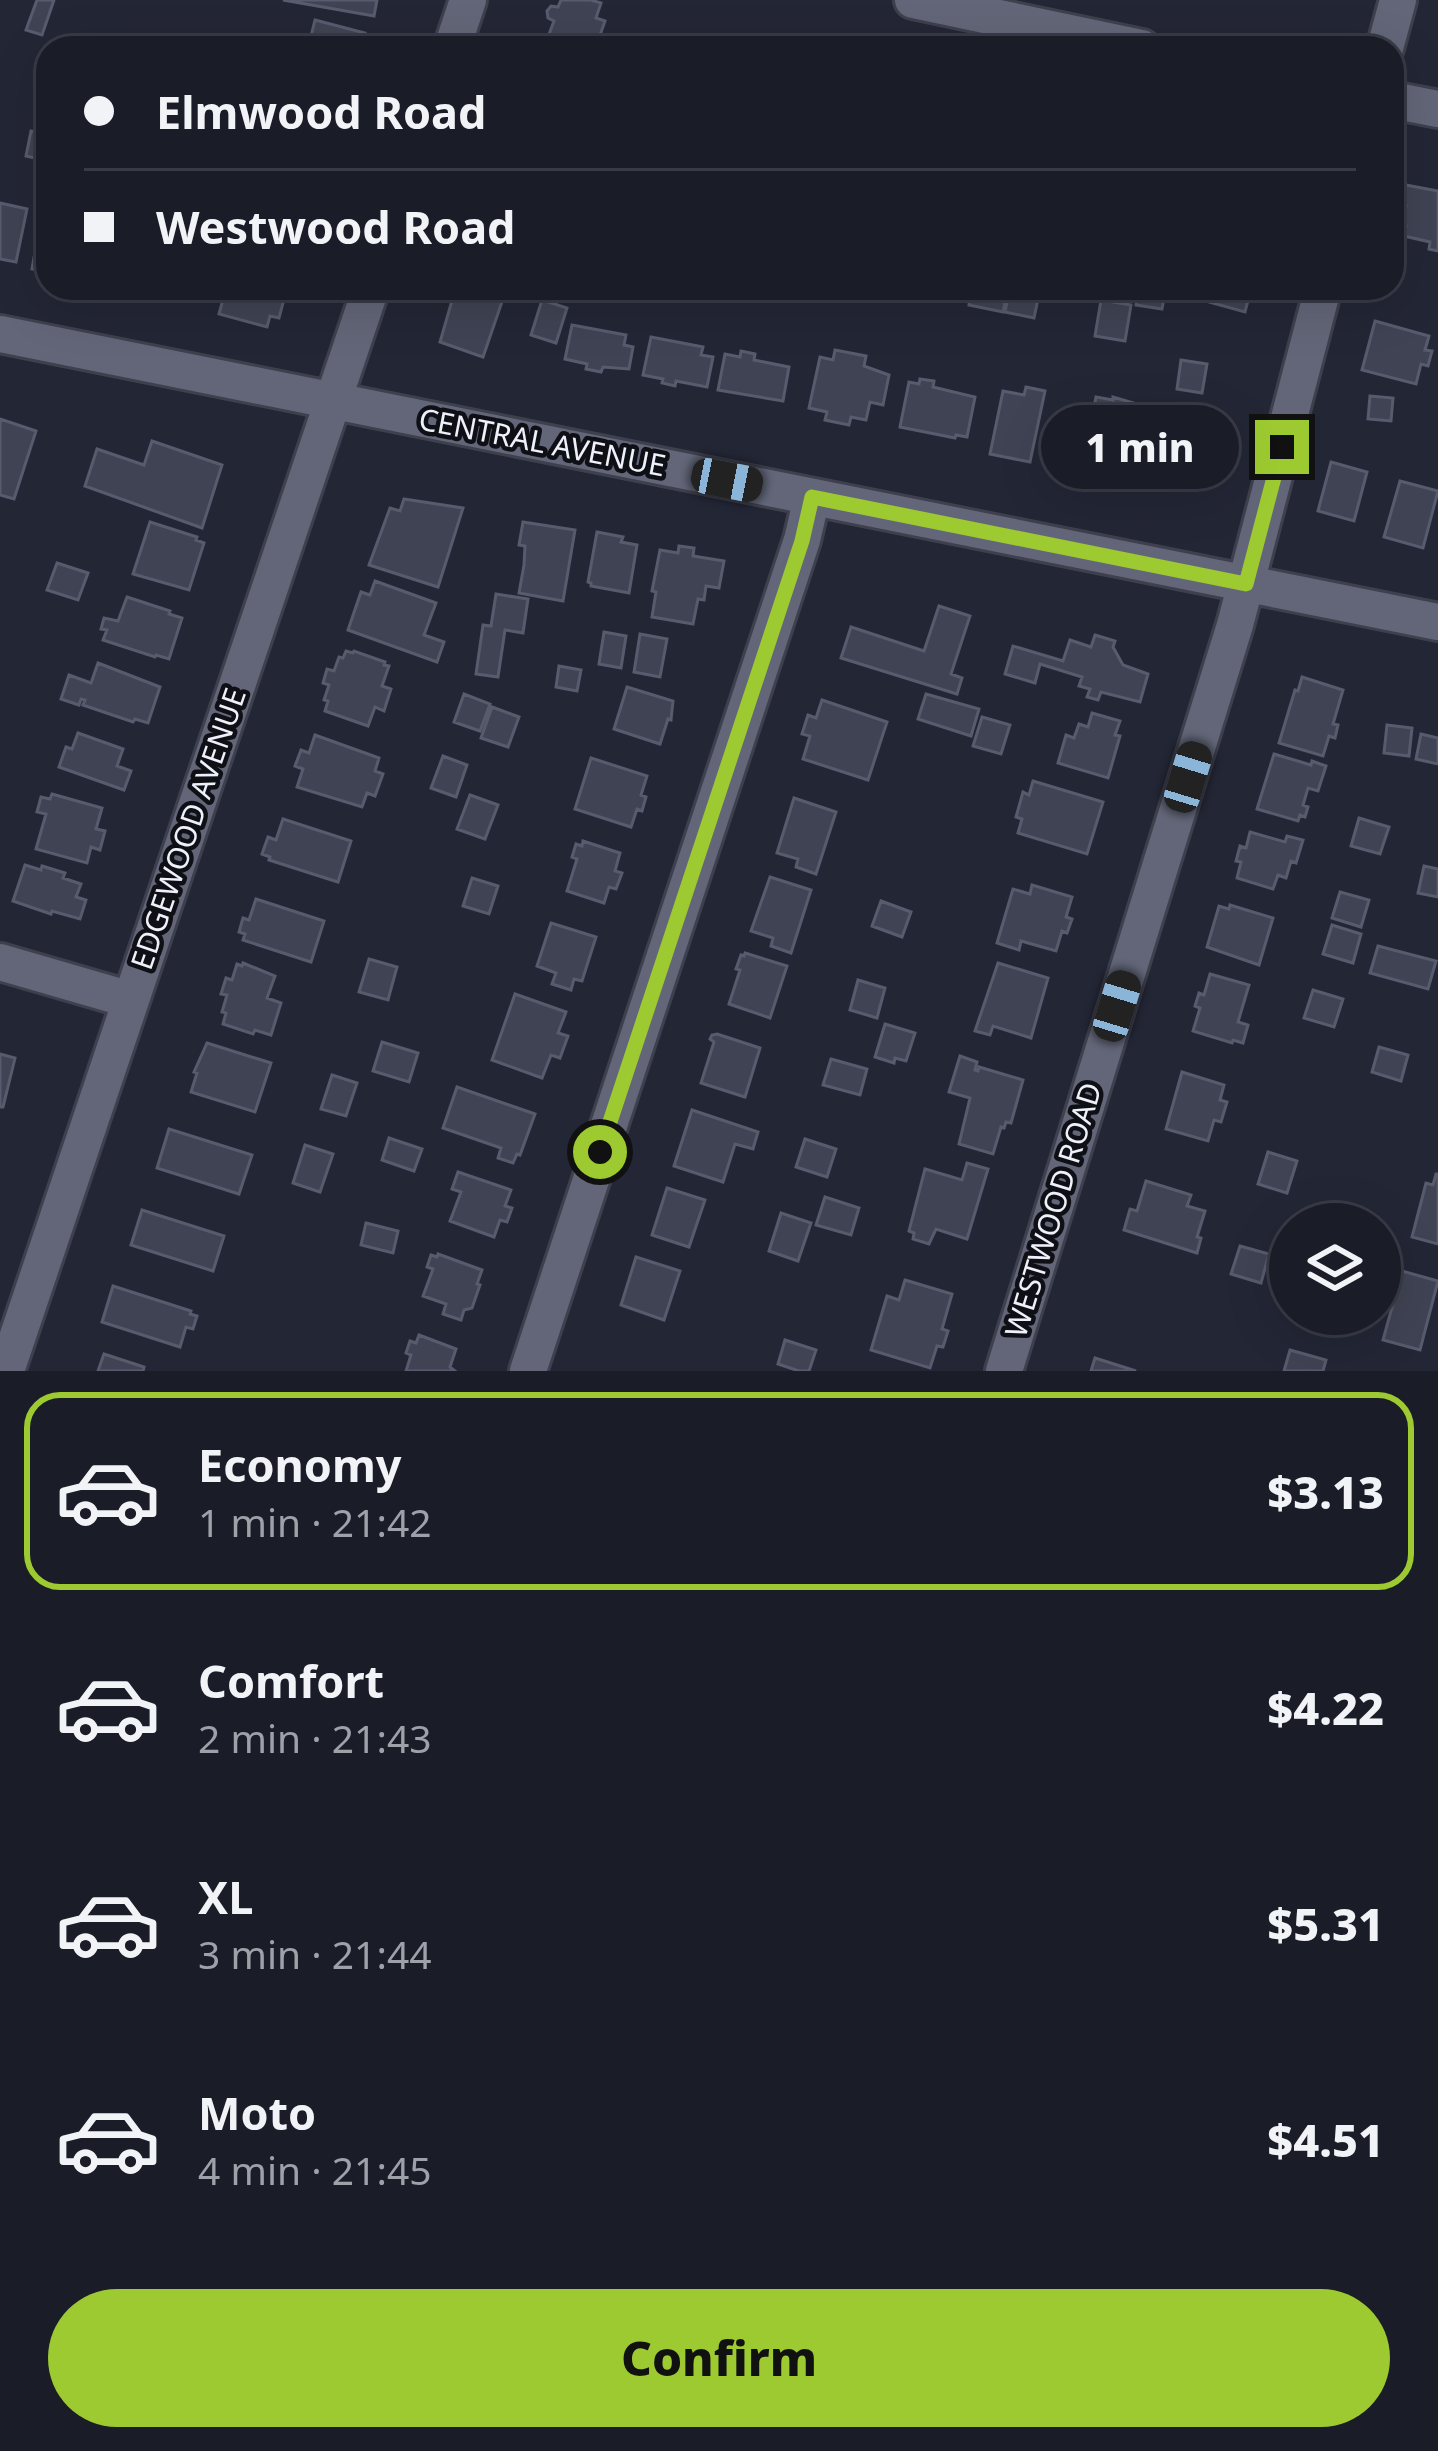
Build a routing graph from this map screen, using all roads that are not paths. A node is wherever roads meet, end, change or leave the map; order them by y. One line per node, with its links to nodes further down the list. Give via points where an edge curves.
1 (469, 0): 4 (street)
2 (913, 0): 5 (street)
3 (1398, 0): 6 (street)
4 (456, 36)
5 (1085, 36)
6 (1388, 36)
7 (1404, 102): 8 (street)
8 (1438, 109)
9 (367, 300): 12 (street, EDGEWOOD AVENUE)
10 (1320, 300): 14 (street, WESTWOOD ROAD)
11 (0, 334): 12 (street, CENTRAL AVENUE)
12 (332, 402): 13 (street, CENTRAL AVENUE); 17 (street, EDGEWOOD AVENUE)
13 (812, 497): 14 (street, CENTRAL AVENUE); 19 (street)
14 (1246, 584): 15 (street, CENTRAL AVENUE); 20 (street, WESTWOOD ROAD)
15 (1438, 622)
16 (0, 962): 17 (street)
17 (131, 1000): 18 (street, EDGEWOOD AVENUE)
18 (6, 1371)
19 (528, 1371)
20 (1004, 1371)

